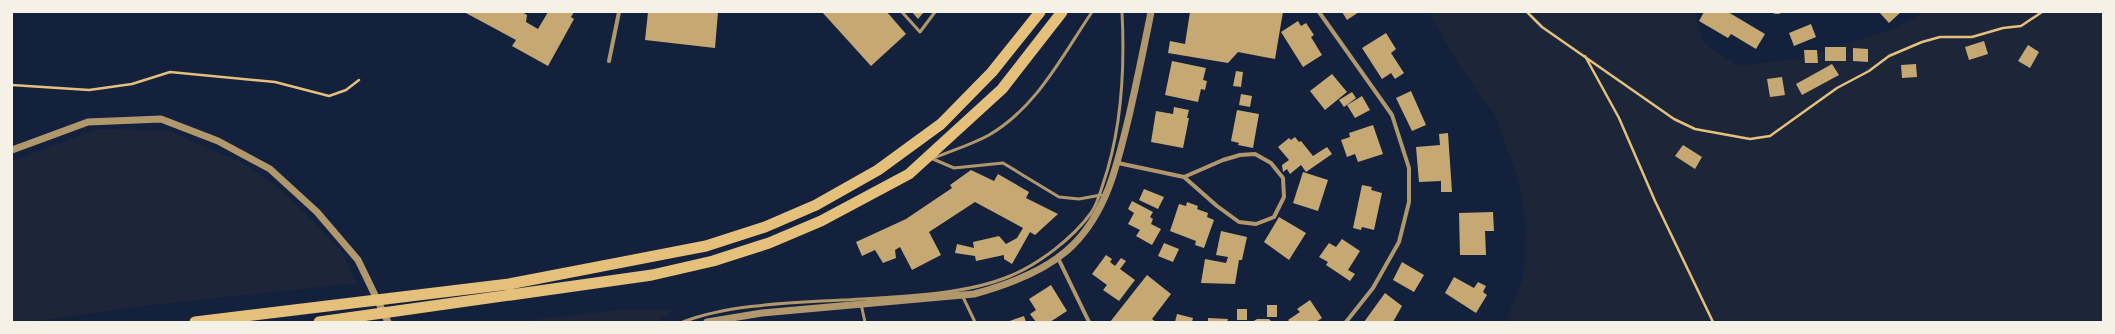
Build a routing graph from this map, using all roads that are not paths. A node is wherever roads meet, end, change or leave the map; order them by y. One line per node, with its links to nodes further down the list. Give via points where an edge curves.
1 (619, 12): 12 (street)
2 (902, 12): 3 (lane, via 920,32)
3 (935, 12)
4 (1040, 12): 21 (highway, via 992,72 940,124 878,170 816,205 765,227 706,246 509,284)
5 (1062, 12): 14 (highway, via 1002,89)
6 (1092, 12): 14 (lane, via 1043,86 1016,115 988,135)
7 (1122, 12): 17 (lane, via 1123,67 1116,136)
8 (1151, 12): 15 (street)
9 (1319, 12): 29 (street, via 1392,115 1409,168 1409,202 1399,242 1373,288)
10 (1775, 12): 11 (street)
11 (1779, 12)
12 (609, 61)
13 (12, 150): 23 (street, via 88,122 161,119 218,141 270,169 317,212 358,260)
14 (931, 158): 17 (lane, via 954,168 1003,163 1059,197 1079,199); 22 (highway, via 909,174 814,224 769,244 713,261 622,279)
15 (1118, 163): 16 (street); 17 (street)
16 (1184, 177): 16 (street, via 1239,222 1256,224 1274,217 1284,197 1283,178 1271,163 1255,154 1240,155)
17 (1103, 195): 18 (street, via 1096,215 1073,245); 24 (lane, via 1071,236 1011,276 948,291 797,302 702,315)
18 (1057, 257): 19 (street, via 1022,278 1002,286); 28 (street)
19 (962, 295): 20 (street); 27 (lane)
20 (862, 304): 25 (street, via 762,313); 26 (lane)
21 (195, 322)
22 (319, 322)
23 (388, 322)
24 (683, 322)
25 (707, 322)
26 (865, 322)
27 (976, 322)
28 (1089, 322)
29 (1346, 322)

